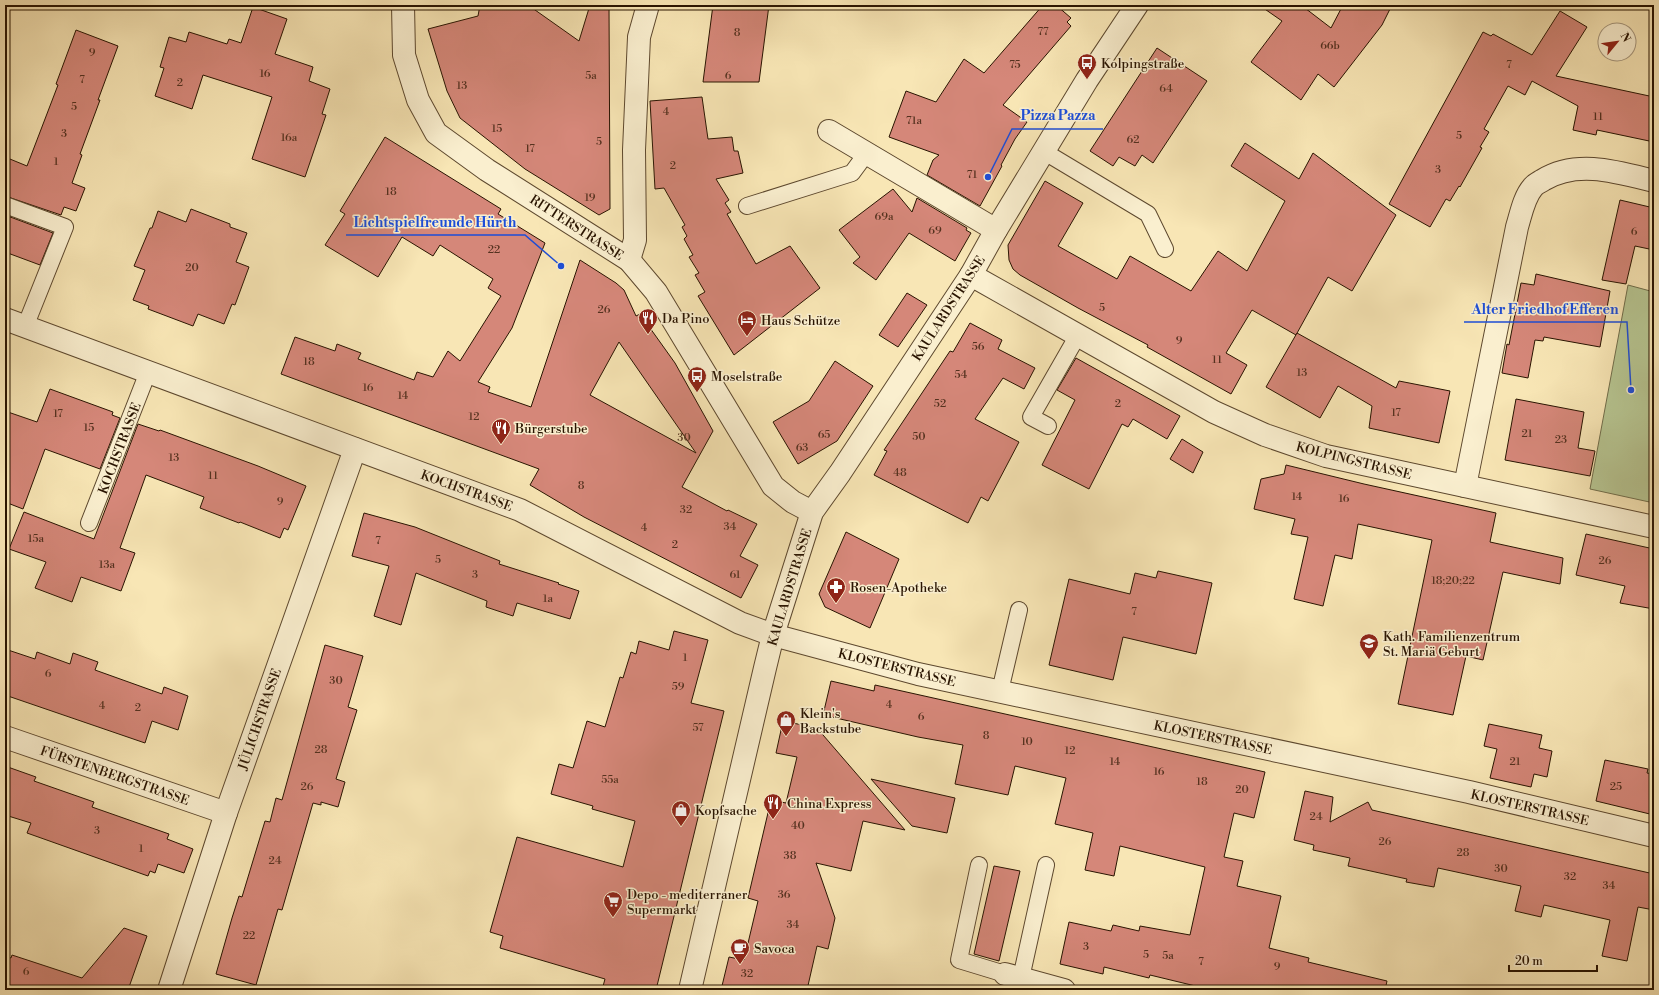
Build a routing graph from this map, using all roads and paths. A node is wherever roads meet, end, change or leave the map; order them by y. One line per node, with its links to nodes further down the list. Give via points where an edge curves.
1 (403, 5): 12 (street, RITTERSTRASSE, via 404,55 418,100 436,133 487,170)
2 (648, 5): 12 (street, via 639,37 634,150 635,240)
3 (1137, 5): 5 (street, KAULARDSTRASSE)
4 (829, 132): 6 (street)
5 (1044, 151): 10 (street, KAULARDSTRASSE); 11 (lane, via 1148,214)
6 (866, 154): 9 (lane, via 852,173); 10 (street)
7 (1654, 181): 20 (street, via 1612,171 1577,168 1555,173 1533,186 1517,227)
8 (5, 205): 15 (lane, via 64,228)
9 (746, 206)
10 (996, 230): 13 (street, KAULARDSTRASSE)
11 (1165, 249)
12 (629, 260): 21 (street, RITTERSTRASSE, via 656,292 773,486 793,502)
13 (971, 275): 16 (street, KOLPINGSTRASSE); 21 (street, KAULARDSTRASSE)
14 (5, 319): 15 (street, KOCHSTRASSE)
15 (26, 327): 17 (street, KOCHSTRASSE)
16 (1078, 335): 18 (lane, via 1031,417); 20 (street, KOLPINGSTRASSE, via 1214,412 1265,436 1326,456)
17 (148, 372): 19 (street, KOCHSTRASSE); 22 (lane, KOCHSTRASSE)
18 (1048, 426)
19 (355, 449): 25 (street, KOCHSTRASSE, via 520,510 740,623); 28 (street, JÜLICHSTRASSE)
20 (1464, 486): 23 (street, KOLPINGSTRASSE)
21 (812, 512): 25 (street, KAULARDSTRASSE)
22 (89, 523)
23 (1654, 527)
24 (1019, 610): 26 (lane)
25 (773, 635): 26 (street, KLOSTERSTRASSE, via 918,674); 34 (street, KAULARDSTRASSE)
26 (1000, 691): 29 (street, KLOSTERSTRASSE, via 1468,792)
27 (5, 737): 28 (street, FÜRSTENBERGSTRASSE)
28 (226, 813): 33 (street, JÜLICHSTRASSE)
29 (1654, 836)
30 (1046, 865): 32 (lane)
31 (979, 866): 32 (lane, via 959,960)
32 (1013, 976): 35 (street)
33 (169, 990)
34 (690, 990)
35 (1064, 990)

